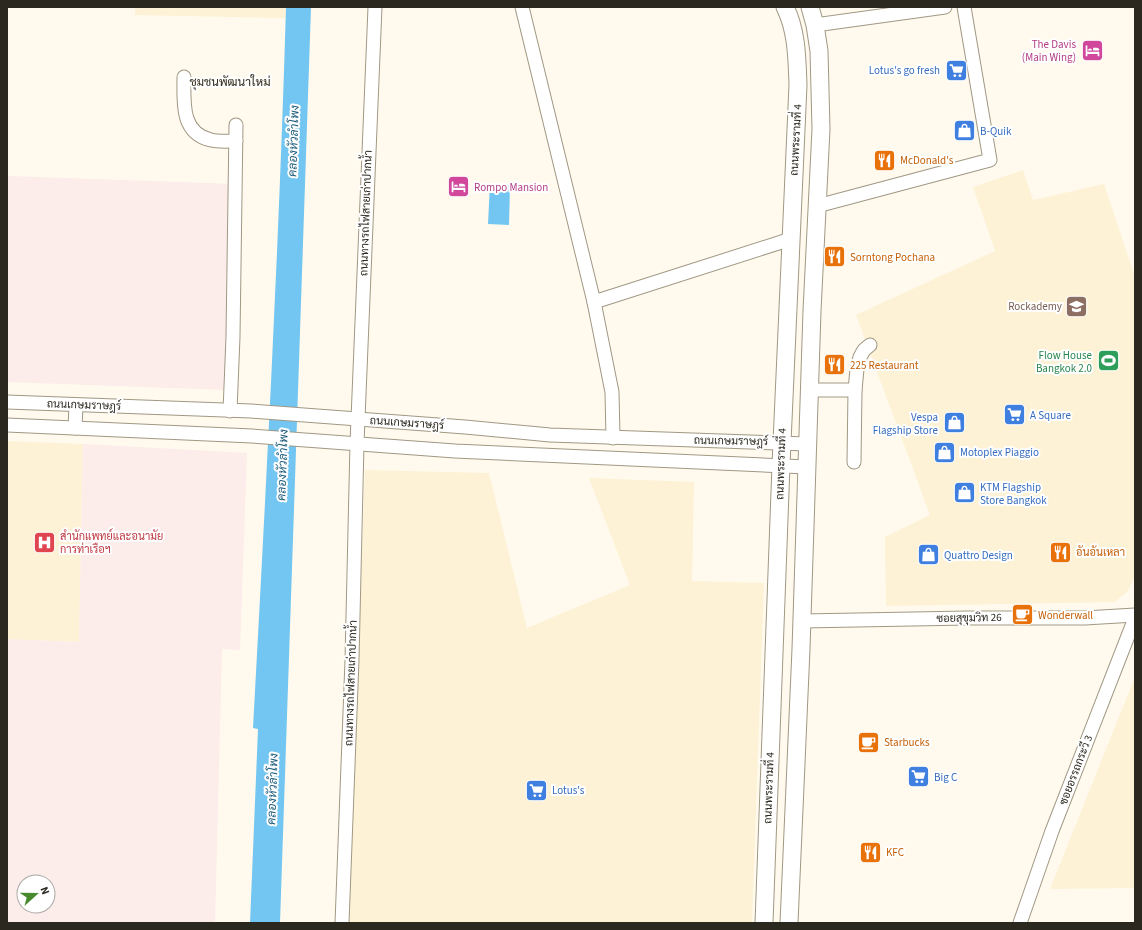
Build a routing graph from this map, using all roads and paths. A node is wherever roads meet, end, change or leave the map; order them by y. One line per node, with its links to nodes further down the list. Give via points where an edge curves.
1 (375, 7): 20 (street, ถนนทางรถไฟสายเก่าปากน้ำ)
2 (522, 7): 13 (street)
3 (785, 7): 12 (main road, ถนนพระรามที่ 4, via 794,32 798,85)
4 (810, 7): 7 (main road, ถนนพระรามที่ 4)
5 (945, 7): 7 (street)
6 (964, 7): 11 (street, via 990,160)
7 (815, 25): 11 (main road, ถนนพระรามที่ 4, via 821,84)
8 (184, 77): 10 (street, via 184,112 193,130 211,140)
9 (236, 125): 10 (street)
10 (236, 141): 19 (street)
11 (817, 206): 15 (main road, ถนนพระรามที่ 4)
12 (791, 239): 13 (street); 25 (main road, ถนนพระรามที่ 4)
13 (594, 302): 24 (street, via 612,392)
14 (870, 345): 16 (street, via 864,350 858,362)
15 (810, 390): 16 (street); 27 (main road, ถนนพระรามที่ 4)
16 (855, 390): 29 (street)
17 (7, 402): 18 (street, ถนนเกษมราษฎร์)
18 (76, 404): 19 (street, ถนนเกษมราษฎร์); 22 (street)
19 (230, 411): 20 (street, ถนนเกษมราษฎร์)
20 (358, 419): 23 (street, ถนนเกษมราษฎร์); 26 (street, ถนนทางรถไฟสายเก่าปากน้ำ)
21 (7, 425): 22 (street, ถนนเกษมราษฎร์)
22 (75, 428): 26 (street, ถนนเกษมราษฎร์)
23 (550, 435): 24 (street, ถนนเกษมราษฎร์); 28 (street)
24 (613, 438): 25 (street, ถนนเกษมราษฎร์)
25 (782, 442): 27 (street, ถนนเกษมราษฎร์); 30 (main road, ถนนพระรามที่ 4)
26 (357, 443): 28 (street, ถนนเกษมราษฎร์); 35 (street, ถนนทางรถไฟสายเก่าปากน้ำ)
27 (808, 444): 31 (main road, ถนนพระรามที่ 4)
28 (549, 455): 30 (street, ถนนเกษมราษฎร์)
29 (854, 462)
30 (780, 465): 31 (street, ถนนเกษมราษฎร์); 36 (main road, ถนนพระรามที่ 4)
31 (807, 466): 34 (main road, ถนนพระรามที่ 4)
32 (1135, 615): 34 (street, ซอยสุขุมวิท 26, via 1085,618)
33 (1135, 618): 38 (street, ซอยอรรถกระวี 3, via 1052,831)
34 (802, 621): 37 (main road, ถนนพระรามที่ 4)
35 (342, 923)
36 (764, 923)
37 (789, 923)
38 (1020, 923)

